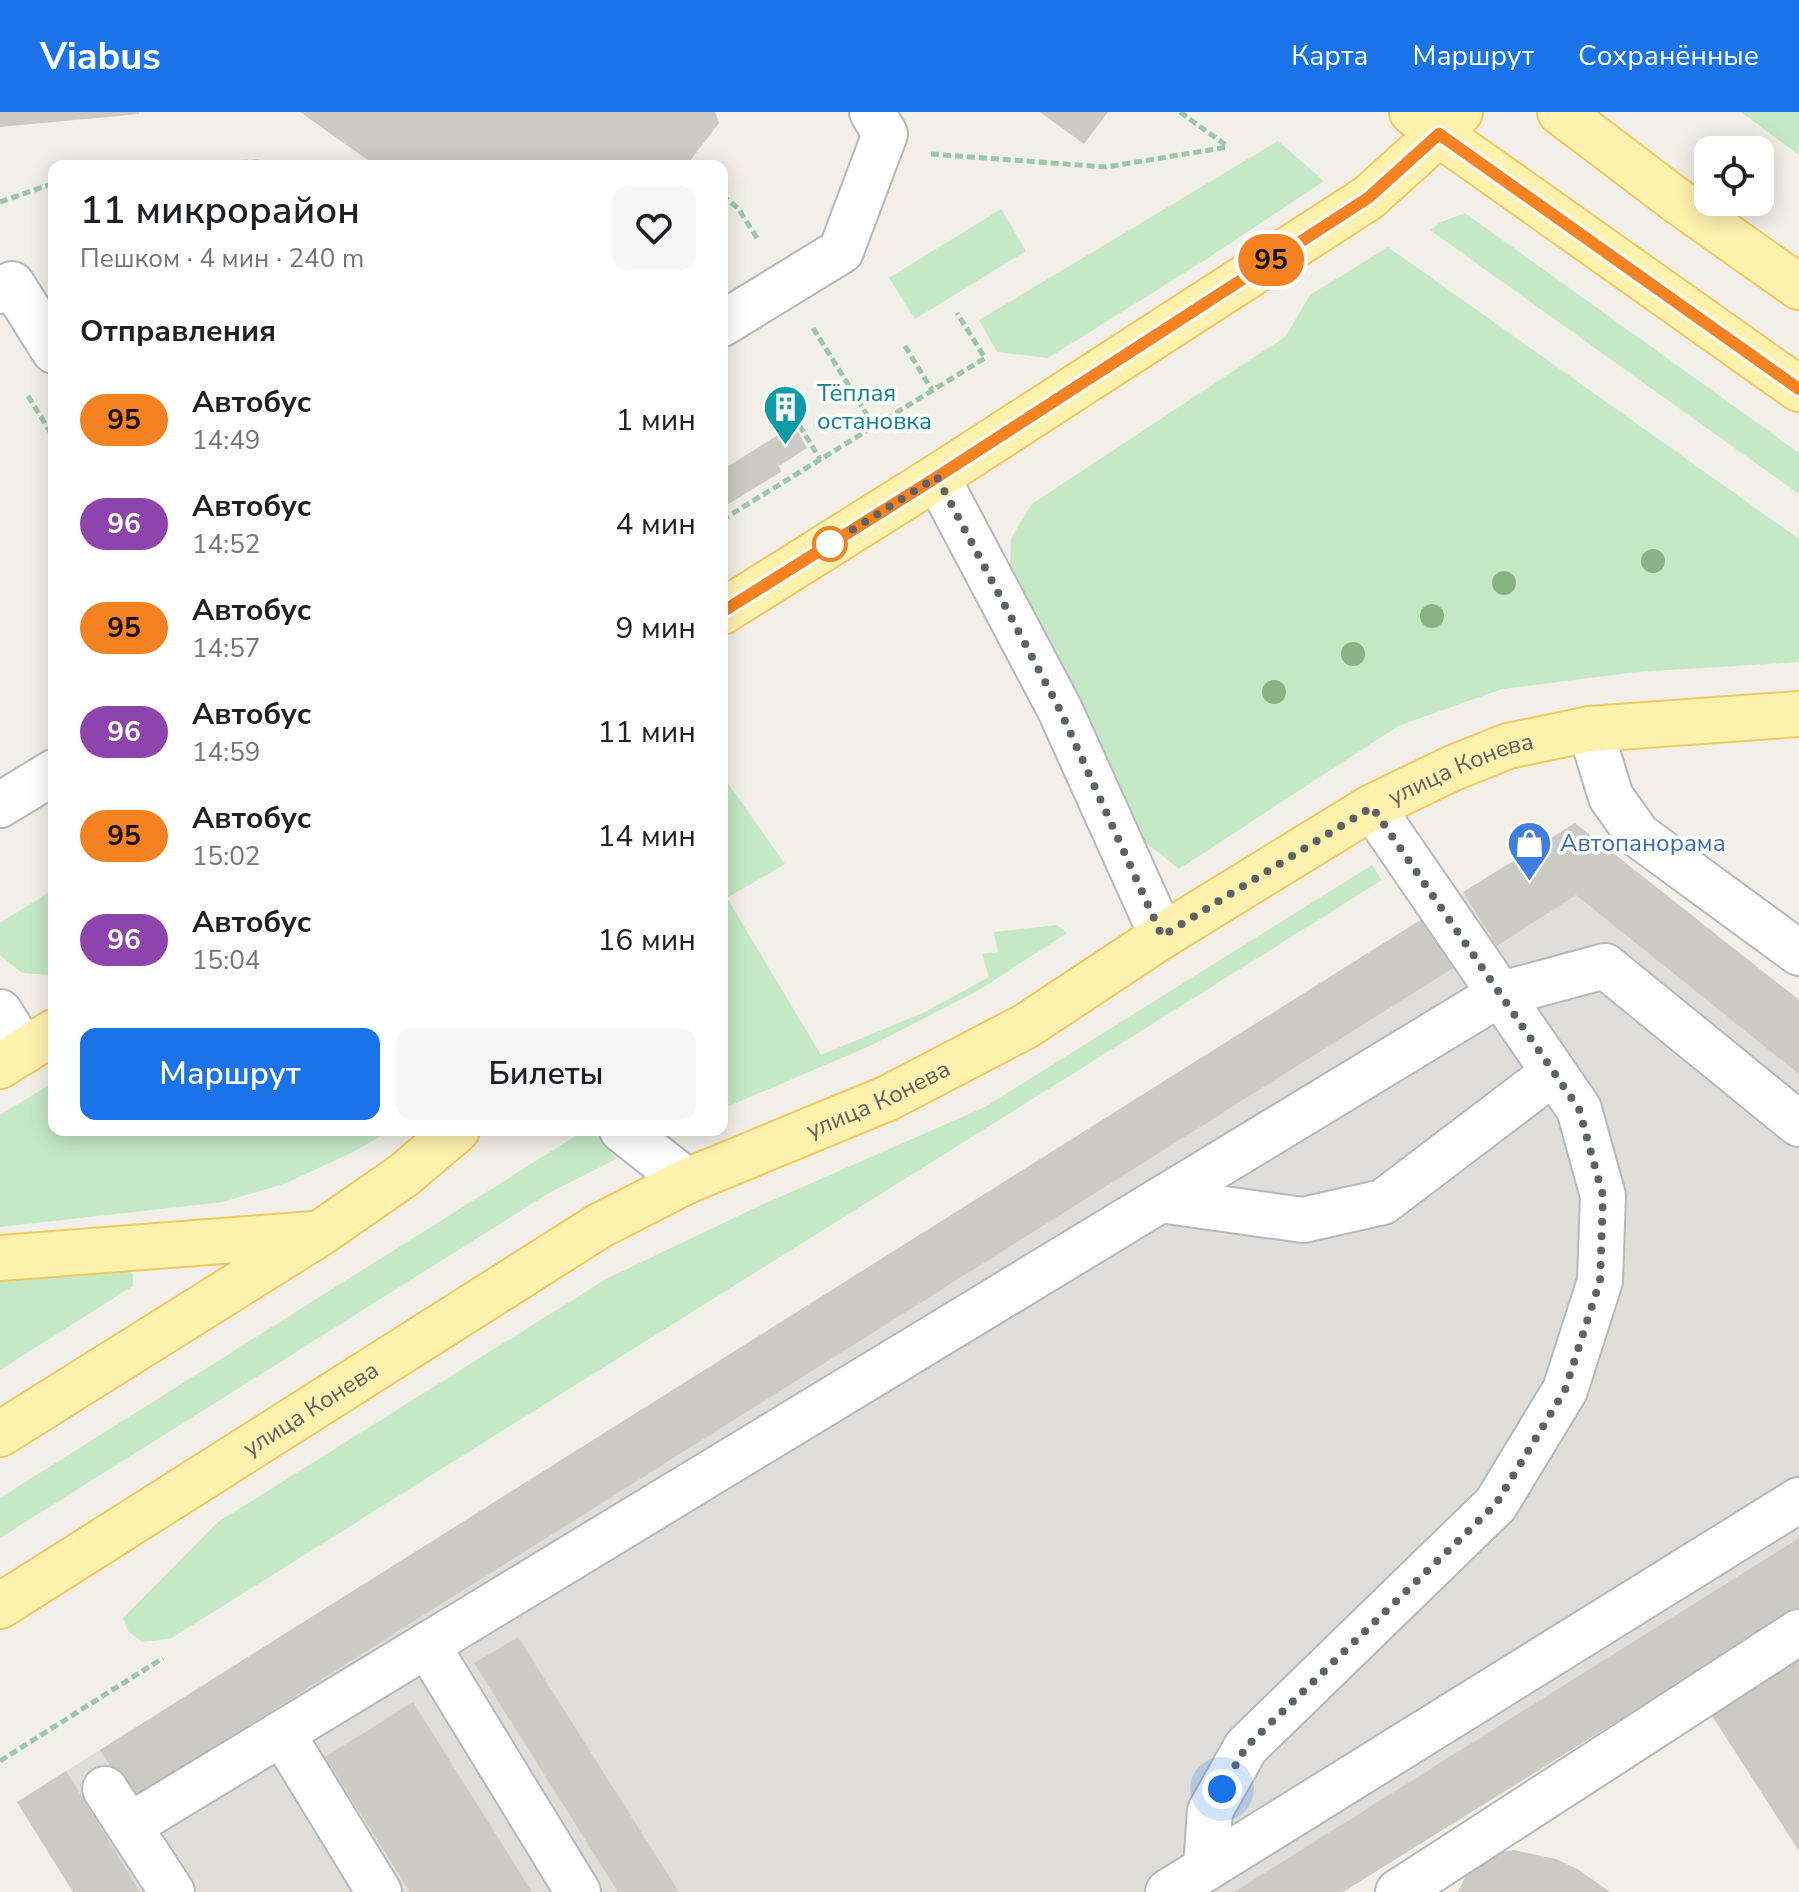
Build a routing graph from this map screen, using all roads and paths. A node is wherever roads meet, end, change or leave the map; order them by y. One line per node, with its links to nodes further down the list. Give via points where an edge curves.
1 (872, 112): 13 (street, via 885,134 841,251)
2 (1181, 112): 5 (path, via 1228,147 1106,167)
3 (1560, 112): 10 (main road)
4 (1437, 119): 16 (main road); 20 (main road, via 1368,198)
5 (962, 156)
6 (48, 185): 8 (path)
7 (728, 200): 9 (path)
8 (0, 202)
9 (738, 208)
10 (1799, 287)
11 (0, 291): 14 (street, via 12,284)
12 (957, 313): 17 (path, via 985,358)
13 (728, 320)
14 (48, 341)
15 (905, 346): 17 (path)
16 (1799, 389)
17 (932, 390): 19 (path)
18 (793, 415): 19 (path)
19 (820, 459): 21 (path)
20 (937, 477): 22 (main road); 28 (street, via 1060,710)
21 (728, 516)
22 (728, 608)
23 (1799, 714): 24 (main road, улица Конева)
24 (1590, 729): 27 (main road, улица Конева, via 1508,746); 29 (street, via 1611,797 1638,835)
25 (48, 776): 26 (street)
26 (0, 805)
27 (1372, 807): 28 (main road, улица Конева); 30 (street)
28 (1162, 936): 37 (main road, улица Конева, via 1026,1026 888,1098)
29 (1799, 953)
30 (1498, 995): 33 (street); 34 (street, via 1605,966); 38 (street)
31 (0, 1012): 32 (street)
32 (26, 1050)
33 (1553, 1073): 38 (street, via 1383,1202 1303,1220); 51 (street, via 1579,1109 1603,1196 1600,1281 1565,1390 1496,1504 1246,1747 1210,1811)
34 (1799, 1124)
35 (450, 1136): 39 (main road)
36 (630, 1136): 37 (street)
37 (687, 1181): 43 (main road, улица Конева, via 599,1226)
38 (1160, 1200): 45 (street)
39 (319, 1234): 40 (main road); 41 (main road)
40 (0, 1258)
41 (0, 1434)
42 (1799, 1500): 51 (street)
43 (0, 1606)
44 (1799, 1632): 56 (street)
45 (427, 1645): 47 (street); 54 (street)
46 (163, 1658): 48 (path)
47 (282, 1733): 50 (street); 53 (street)
48 (0, 1761)
49 (105, 1789): 50 (street)
50 (129, 1826): 52 (street)
51 (1206, 1868): 55 (street)
52 (172, 1892)
53 (379, 1892)
54 (578, 1892)
55 (1168, 1892)
56 (1398, 1892)

